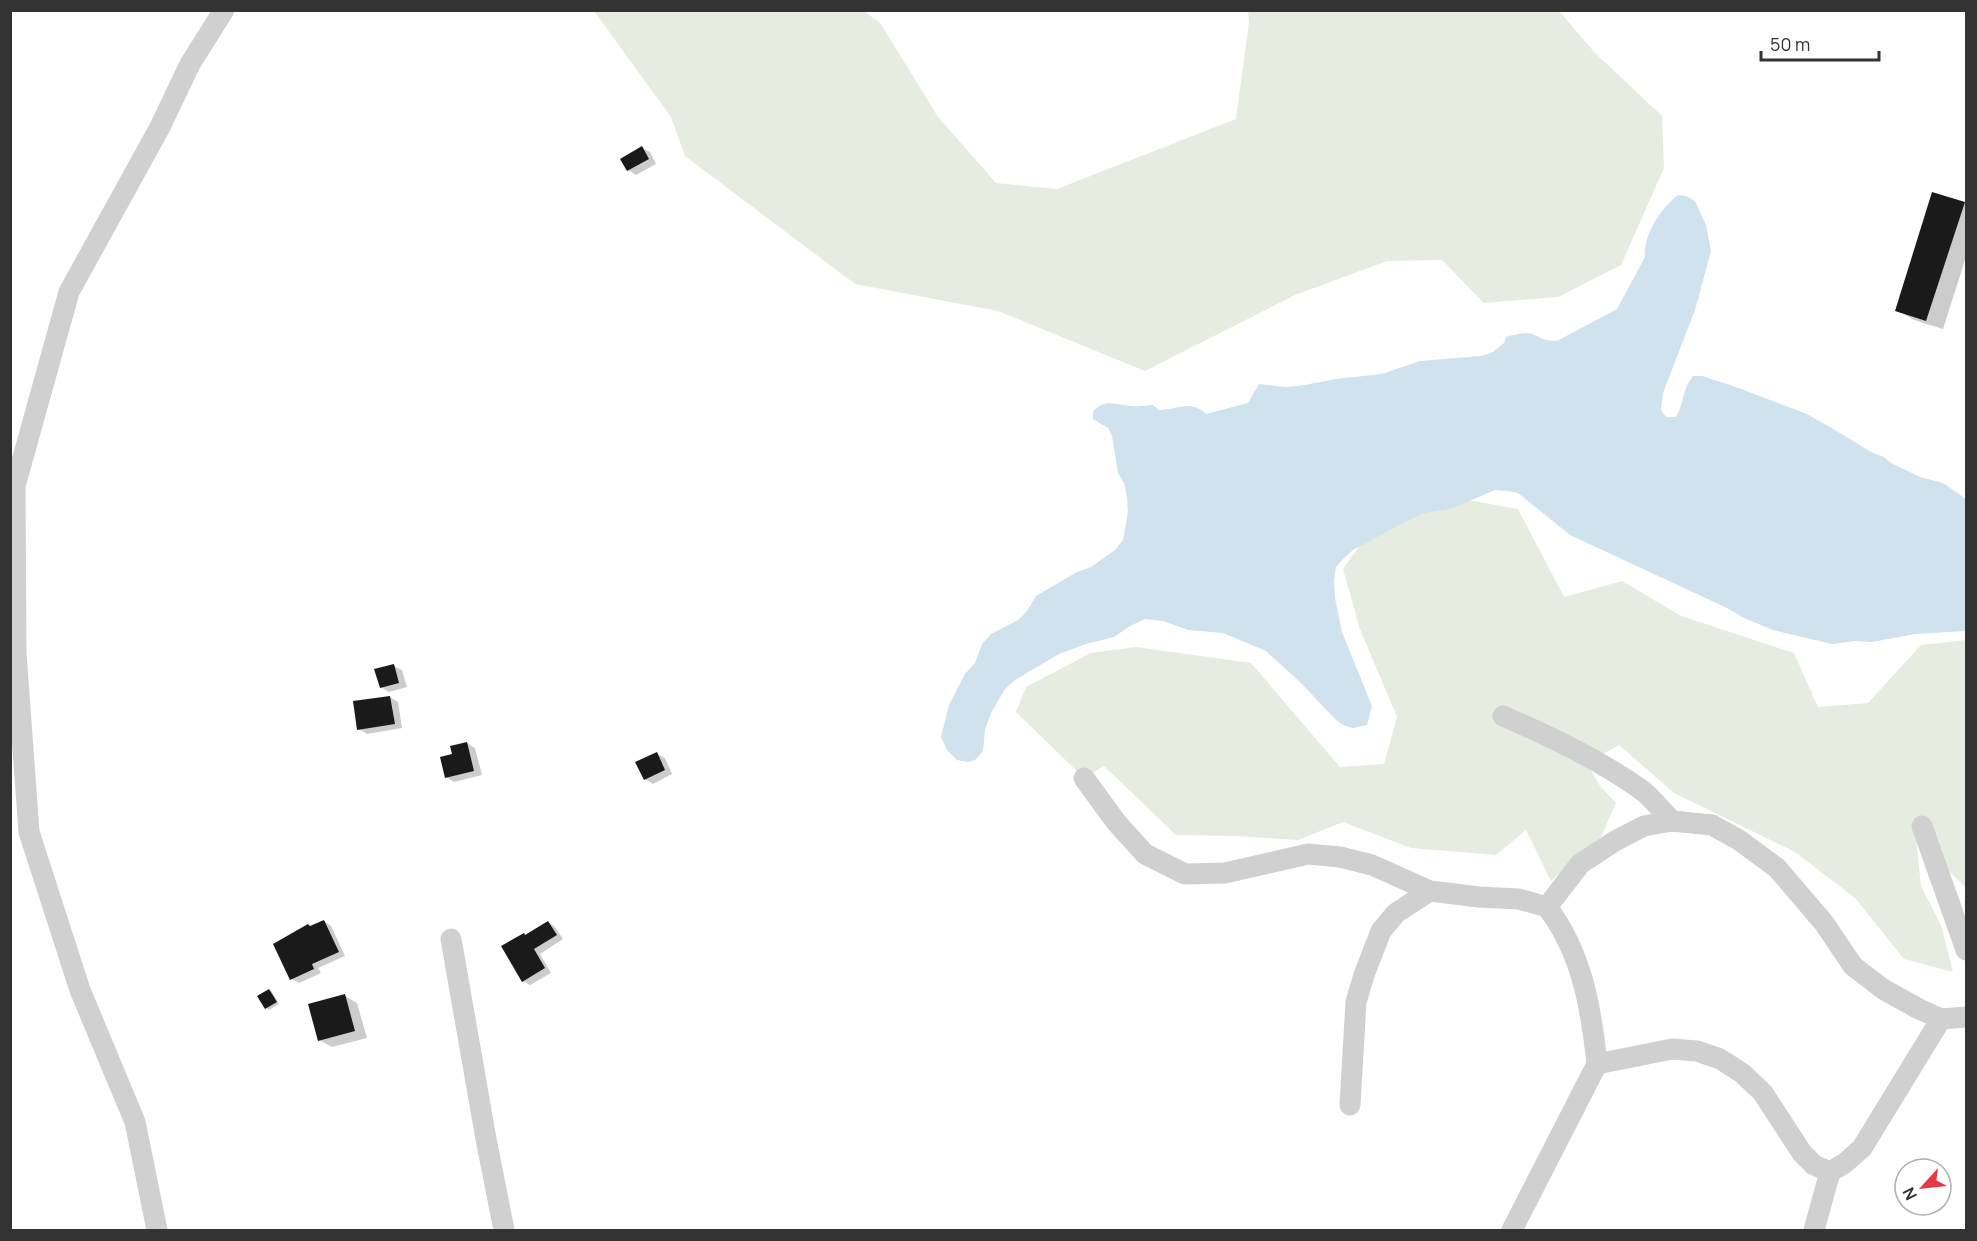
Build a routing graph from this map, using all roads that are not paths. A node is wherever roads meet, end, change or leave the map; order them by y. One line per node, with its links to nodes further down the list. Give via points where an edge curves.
1 (224, 10): 4 (street, via 190,64 160,127 69,292 15,486)
2 (1503, 716): 5 (street, via 1604,766 1644,792)
3 (1084, 778): 7 (street, via 1145,854 1185,874 1225,873 1308,854 1372,865)
4 (19, 805): 16 (street, via 80,990 135,1122)
5 (1672, 821): 8 (street, via 1644,826 1580,864); 12 (street, via 1712,825 1749,847 1777,868 1824,923 1853,966 1883,989)
6 (1922, 826): 10 (street)
7 (1430, 891): 8 (street, via 1519,899); 14 (street, via 1396,913 1381,931 1364,975 1356,1002)
8 (1546, 907): 13 (street, via 1562,927 1581,973)
9 (451, 939): 17 (street)
10 (1966, 950)
11 (1966, 1017): 12 (street)
12 (1941, 1019): 15 (street, via 1862,1148)
13 (1597, 1064): 15 (street, via 1672,1049 1697,1051 1720,1059 1763,1093 1802,1153 1814,1165); 18 (street)
14 (1350, 1105)
15 (1830, 1172): 19 (street)
16 (157, 1230)
17 (504, 1230)
18 (1512, 1230)
19 (1814, 1230)

